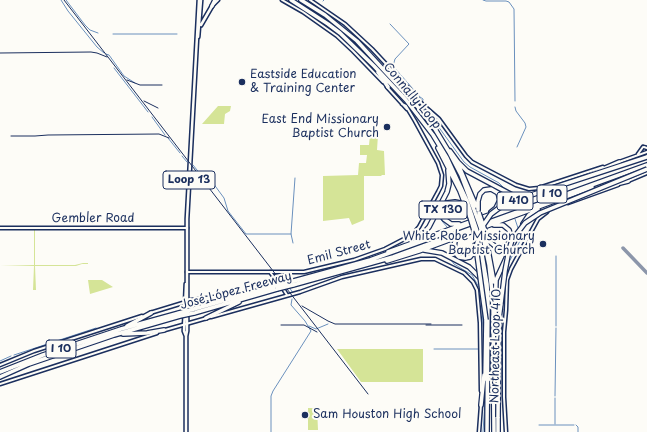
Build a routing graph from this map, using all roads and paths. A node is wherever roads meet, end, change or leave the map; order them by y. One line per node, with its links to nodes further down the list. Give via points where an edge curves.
1 (200, 0): 9 (main road, Loop 13); 10 (main road, Loop 13)
2 (215, 0): 8 (highway, Loop 13)
3 (218, 0): 8 (main road)
4 (282, 0): 13 (main road, via 337,36)
5 (301, 0): 11 (highway, Connally Loop, via 341,28)
6 (310, 0): 14 (main road, via 345,24)
7 (292, 1): 12 (highway, Connally Loop, via 340,33)
8 (212, 6): 9 (main road, Loop 13)
9 (200, 27): 10 (main road, Loop 13)
10 (198, 39): 37 (main road, Loop 13)
11 (375, 60): 14 (highway); 16 (highway, Connally Loop)
12 (371, 63): 13 (highway); 15 (highway, Connally Loop)
13 (388, 87): 46 (main road, Emil Street, via 409,111 442,174 441,186 419,228 398,243 345,263 301,272)
14 (409, 89): 22 (main road, via 439,119 472,162 523,188 534,189 557,183)
15 (426, 126): 23 (highway); 33 (highway, Connally Loop, via 439,145)
16 (435, 129): 19 (highway); 33 (highway, Connally Loop, via 461,175)
17 (647, 148): 20 (main road, via 643,147)
18 (647, 152): 20 (main road)
19 (453, 154): 31 (highway, via 467,171 514,196); 33 (highway, via 465,178)
20 (637, 156): 22 (main road)
21 (647, 158): 24 (highway, I 10, bridge); 65 (highway, I 410, bridge, via 510,202 491,214 482,227 476,247 486,320)
22 (619, 162): 29 (highway)
23 (447, 165): 33 (highway); 40 (highway, via 449,184 444,199 429,227 419,238)
24 (628, 166): 29 (highway, TX 130); 42 (highway, José López Freeway / I 10)
25 (646, 167): 26 (highway, I 10); 76 (highway, bridge, via 540,213 525,222 512,240 508,250 499,319)
26 (627, 172): 30 (highway); 43 (highway, José López Freeway / I 10)
27 (647, 175): 28 (main road)
28 (628, 181): 30 (highway); 77 (main road, Northeast Loop 410, via 551,209 538,219 511,268 507,280 504,332)
29 (563, 188): 31 (highway, TX 130)
30 (570, 196): 32 (highway)
31 (537, 197): 34 (highway, TX 130)
32 (552, 203): 38 (highway); 51 (highway, via 536,209 529,215 499,271)
33 (474, 214): 34 (highway, via 482,191 496,191 500,197 498,205); 35 (highway, TX 130, via 455,202 447,203 444,207 444,219 449,223); 38 (highway, TX 130, bridge); 38 (highway, Connally Loop, bridge)
34 (484, 216): 35 (highway, TX 130)
35 (468, 222): 40 (highway)
36 (0, 228): 37 (main road, Gembler Road)
37 (187, 228): 44 (main road, Loop 13)
38 (482, 232): 38 (highway, via 495,224 503,225 509,230 511,237 508,244 498,247); 39 (highway); 39 (highway, via 476,241 474,252 465,258 456,255 454,248); 50 (highway, TX 130); 51 (highway, via 492,267); 61 (highway, Connally Loop, via 491,283); 66 (highway, Connally Loop, via 488,290)
39 (461, 236): 41 (highway)
40 (411, 242): 42 (highway)
41 (419, 251): 43 (highway); 50 (highway, via 440,252 469,267)
42 (370, 260): 49 (highway, José López Freeway / I 10)
43 (361, 267): 49 (highway, José López Freeway / I 10)
44 (186, 272): 45 (main road, Emil Street); 48 (main road, Loop 13)
45 (270, 272): 46 (main road, Emil Street); 47 (main road)
46 (275, 272): 47 (main road)
47 (273, 276): 54 (main road)
48 (186, 281): 53 (main road, Loop 13); 56 (main road, Loop 13)
49 (292, 284): 52 (highway, José López Freeway / I 10, bridge)
50 (484, 286): 66 (highway, TX 130)
51 (495, 291): 61 (highway, via 496,309)
52 (251, 295): 55 (highway); 58 (highway, José López Freeway / I 10, bridge); 59 (highway)
53 (188, 296): 55 (highway); 56 (main road, Loop 13)
54 (288, 296): 59 (main road); 71 (main road, via 342,277 425,258 442,261 464,273 474,282 477,294)
55 (194, 300): 56 (highway)
56 (186, 302): 57 (main road); 60 (main road, Loop 13)
57 (151, 313): 62 (highway); 67 (main road, via 34,351)
58 (179, 314): 62 (highway, José López Freeway / I 10); 64 (highway, José López Freeway / I 10)
59 (206, 318): 60 (main road)
60 (186, 323): 63 (main road); 72 (main road, Loop 13)
61 (493, 326): 75 (highway, Connally Loop)
62 (121, 329): 68 (highway, José López Freeway / I 10)
63 (164, 330): 64 (highway); 70 (main road)
64 (114, 335): 69 (highway, José López Freeway / I 10, via 29,364)
65 (486, 354): 71 (highway); 74 (highway)
66 (488, 362): 74 (highway, Connally Loop)
67 (0, 365)
68 (1, 372)
69 (0, 377)
70 (0, 384)
71 (481, 405): 73 (main road)
72 (186, 432)
73 (479, 432)
74 (487, 432)
75 (494, 432)
76 (498, 432)
77 (506, 432)

